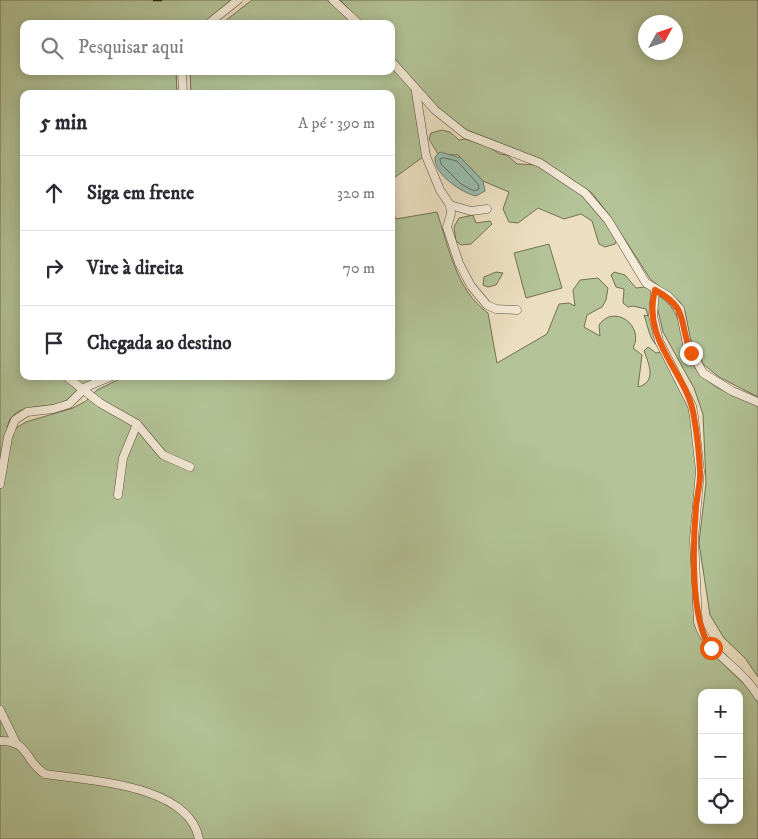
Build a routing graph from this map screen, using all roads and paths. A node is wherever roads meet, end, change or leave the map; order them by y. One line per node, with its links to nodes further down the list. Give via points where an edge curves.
1 (238, 0): 3 (street)
2 (333, 0): 4 (street)
3 (213, 20)
4 (355, 20)
5 (395, 65): 7 (street)
6 (182, 75): 8 (street)
7 (413, 85): 9 (street, via 418,97 426,156); 11 (street, via 435,110 465,134 540,163 585,193 608,220 640,274)
8 (183, 90)
9 (450, 205): 10 (street, via 471,211); 12 (street, via 451,214 446,224 449,236 471,286 496,310)
10 (487, 209)
11 (655, 290): 16 (street, via 668,296 680,309 687,344 703,372 732,391); 21 (street, via 653,316 659,341 692,406 694,417 700,471 694,539 698,622 711,648 751,684)
12 (517, 310)
13 (70, 380): 15 (street)
14 (102, 380): 15 (street)
15 (82, 391): 17 (street); 19 (street, via 68,404 27,412 15,420 8,437)
16 (758, 402)
17 (137, 424): 18 (street, via 163,455); 20 (street, via 124,458)
18 (190, 467)
19 (0, 484)
20 (118, 495)
21 (758, 696)
22 (0, 710): 24 (street)
23 (0, 741): 24 (street)
24 (16, 743): 25 (street, via 45,774 138,790 172,802 188,814)
25 (199, 839)

